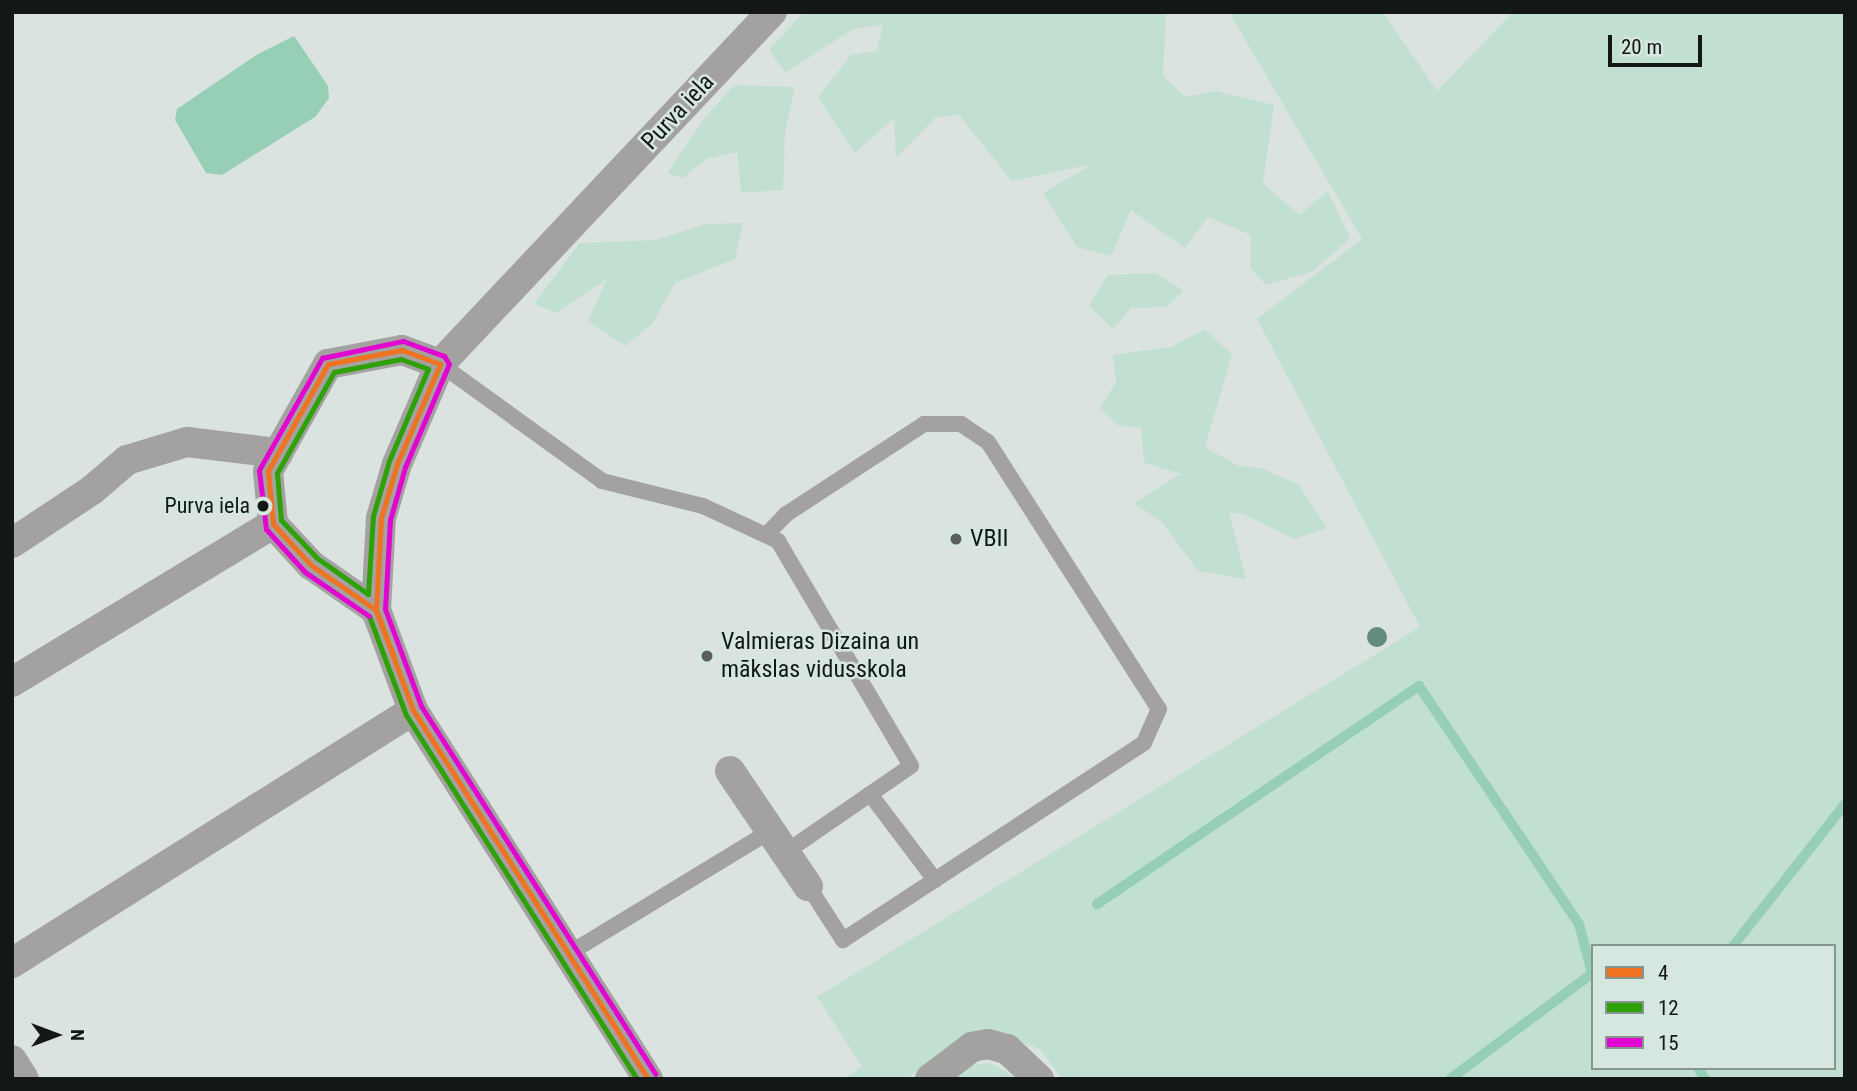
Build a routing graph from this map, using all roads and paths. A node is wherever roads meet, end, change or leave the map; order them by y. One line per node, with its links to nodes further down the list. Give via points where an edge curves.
1 (772, 12): 2 (street, Purva iela)
2 (440, 365): 3 (street, via 402,350 327,364); 5 (lane, via 602,481 703,506); 7 (street, Purva iela, via 397,464 381,518)
3 (278, 453): 4 (street, via 268,471); 6 (street, via 187,442 127,460 92,490)
4 (273, 524): 7 (street, via 311,565); 8 (street)
5 (766, 535): 11 (lane, via 778,541 911,766); 13 (lane, via 785,515 924,424 961,424 988,442 1159,709 1144,743)
6 (12, 543)
7 (376, 610): 9 (street, Purva iela)
8 (12, 682)
9 (413, 710): 15 (street, Purva iela); 16 (street)
10 (730, 771): 12 (street)
11 (870, 794): 12 (lane); 13 (lane)
12 (778, 841): 14 (street); 15 (lane)
13 (935, 880): 14 (lane, via 843,940)
14 (808, 886)
15 (568, 954): 19 (street, Purva iela)
16 (12, 963)
17 (12, 1060): 18 (street)
18 (24, 1079)
19 (648, 1079)
20 (930, 1079): 21 (street, via 972,1047 988,1044 1007,1049)
21 (1039, 1079)

